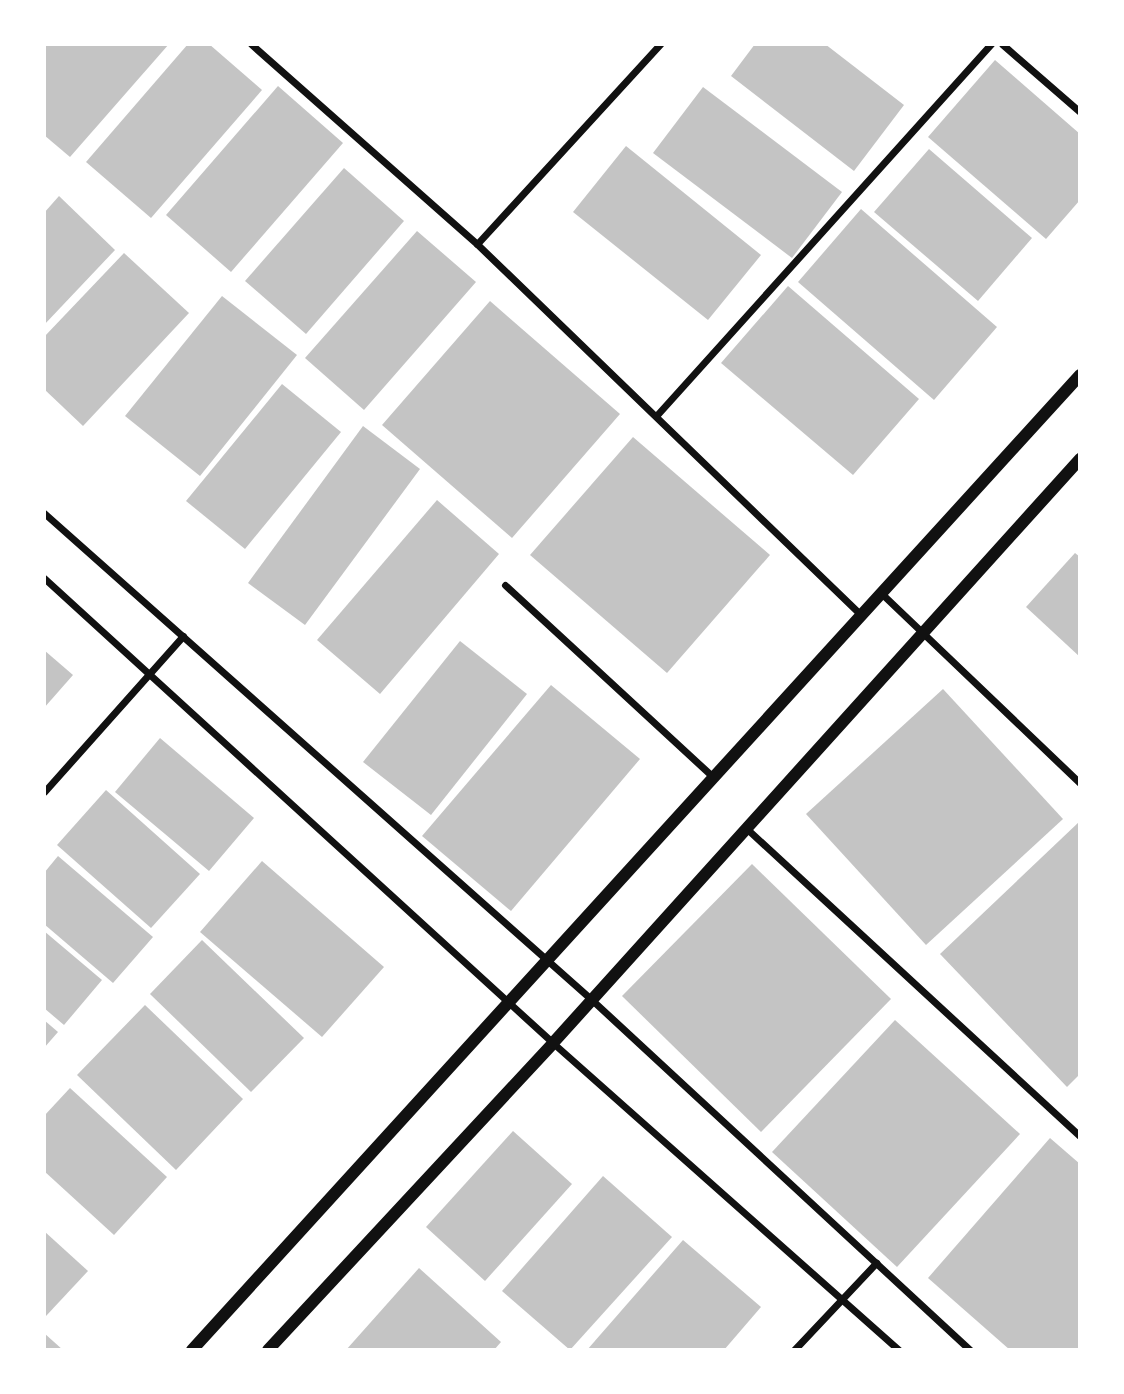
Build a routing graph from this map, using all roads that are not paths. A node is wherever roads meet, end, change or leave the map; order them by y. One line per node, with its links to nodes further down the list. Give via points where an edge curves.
1 (251, 44): 6 (street)
2 (660, 44): 6 (street)
3 (991, 44): 8 (street)
4 (1002, 44): 5 (street)
5 (1080, 112)
6 (477, 244): 8 (street)
7 (1080, 375): 13 (street)
8 (656, 416): 14 (street)
9 (1080, 459): 15 (street)
10 (44, 513): 16 (street)
11 (44, 578): 17 (street)
12 (505, 585): 18 (street)
13 (881, 593): 14 (street); 15 (street)
14 (861, 615): 18 (street)
15 (921, 633): 19 (street); 21 (street)
16 (183, 636): 17 (street); 22 (street)
17 (151, 676): 20 (street); 24 (street)
18 (713, 777): 22 (street)
19 (1080, 782)
20 (44, 792)
21 (746, 828): 23 (street); 26 (street)
22 (547, 960): 23 (street); 24 (street)
23 (592, 1000): 25 (street); 27 (street)
24 (509, 1002): 25 (street); 29 (street)
25 (553, 1043): 28 (street); 30 (street)
26 (1080, 1136)
27 (876, 1263): 28 (street); 33 (street)
28 (842, 1298): 31 (street); 32 (street)
29 (192, 1350)
30 (268, 1350)
31 (794, 1350)
32 (899, 1350)
33 (970, 1350)

